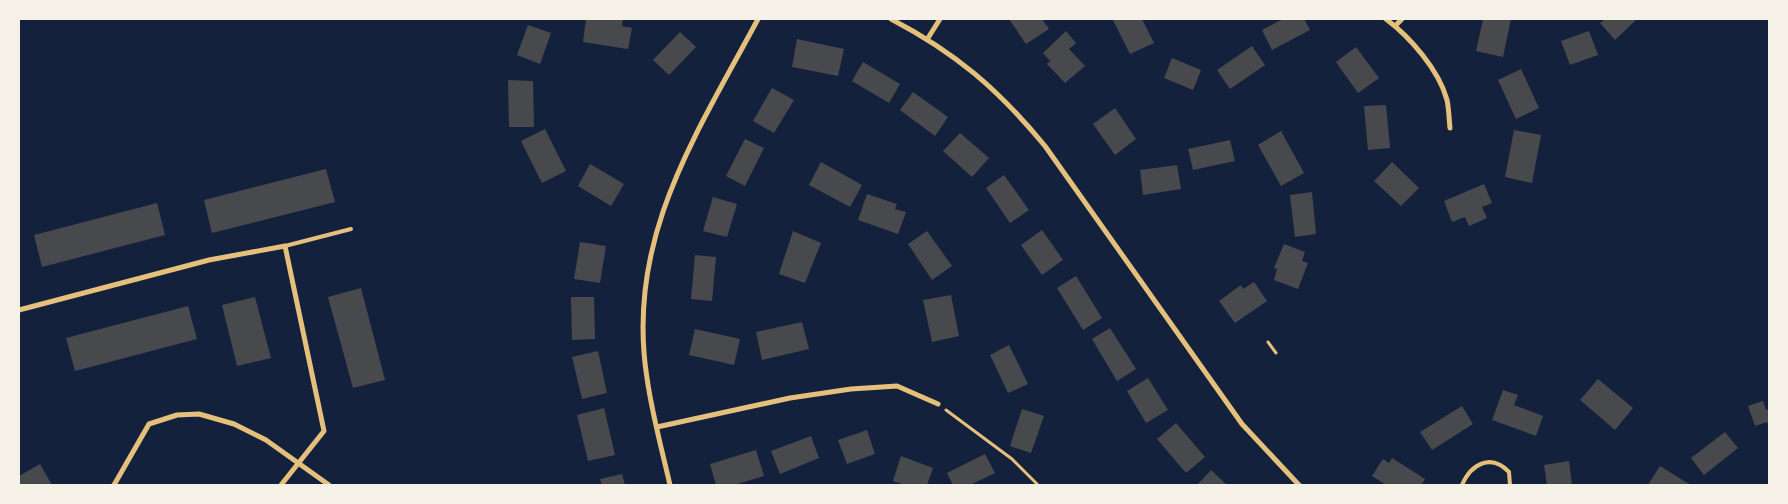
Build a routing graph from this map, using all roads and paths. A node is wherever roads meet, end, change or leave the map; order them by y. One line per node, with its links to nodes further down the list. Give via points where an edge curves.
1 (758, 19): 15 (street, via 677,172 654,237 644,300 644,337 646,376)
2 (891, 19): 7 (street)
3 (940, 19): 7 (street)
4 (1386, 19): 6 (street)
5 (1402, 19): 6 (street)
6 (1396, 26): 8 (street, via 1439,82 1446,100)
7 (928, 38): 22 (street, via 959,59 1023,119 1242,424)
8 (1450, 128)
9 (351, 229): 10 (lane)
10 (285, 246): 11 (street, via 209,260); 16 (street, via 324,430)
11 (19, 310)
12 (1268, 342): 13 (path)
13 (1276, 353)
14 (938, 404): 15 (street, via 897,386 851,389 790,398); 21 (path, via 1012,460)
15 (657, 427): 20 (street)
16 (297, 463): 17 (street, via 266,440 234,424 206,415 177,415 149,424); 18 (street); 19 (street)
17 (114, 485)
18 (281, 485)
19 (330, 485)
20 (670, 485)
21 (1038, 485)
22 (1299, 485)
23 (1462, 485): 24 (lane, via 1475,466 1489,462 1503,466 1509,472)
24 (1510, 485)

